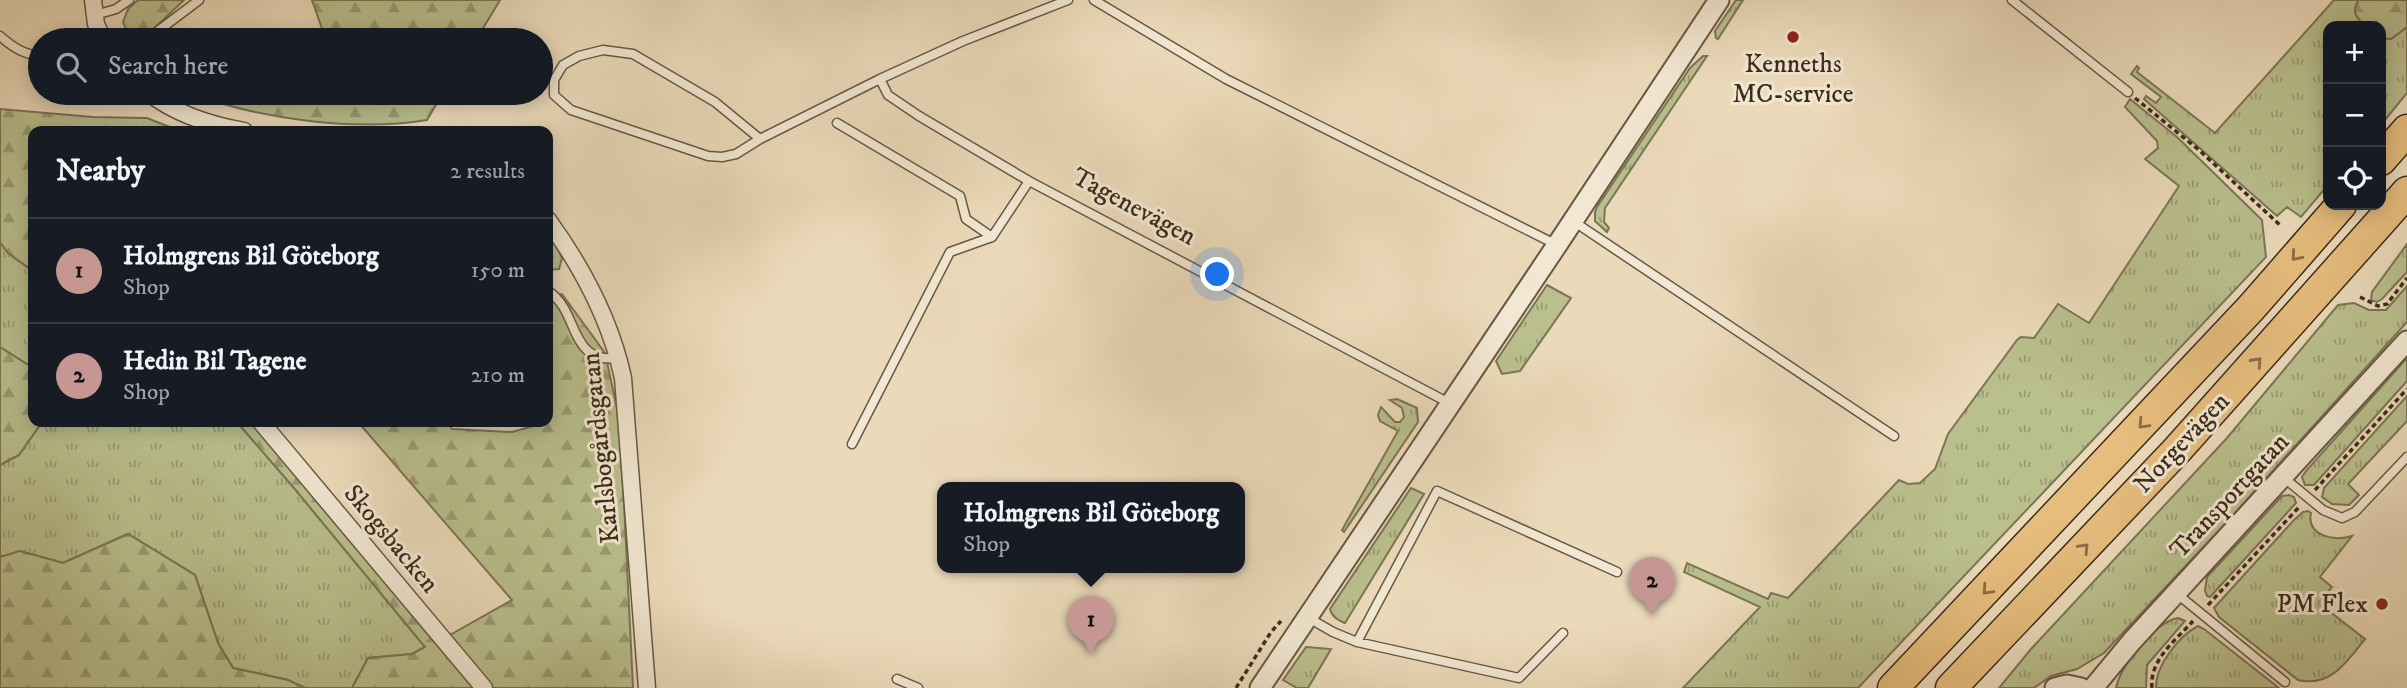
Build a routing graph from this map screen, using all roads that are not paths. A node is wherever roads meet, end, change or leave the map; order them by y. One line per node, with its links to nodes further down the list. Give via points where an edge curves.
1 (129, 0): 7 (lane, via 116,9)
2 (199, 0): 9 (lane)
3 (1068, 0): 12 (lane)
4 (1094, 0): 26 (lane, via 1226,79)
5 (1719, 0): 23 (street)
6 (2012, 0): 13 (lane)
7 (94, 7): 8 (street)
8 (100, 28)
9 (161, 28)
10 (0, 36): 11 (lane)
11 (28, 53)
12 (880, 79): 18 (lane); 20 (lane, Tagenevägen, via 888,95 919,117)
13 (2128, 92)
14 (168, 105): 16 (street)
15 (838, 122): 25 (lane, via 960,196 966,219)
16 (222, 126)
17 (2407, 130): 19 (highway)
18 (760, 139): 18 (lane, via 736,154 708,156 571,110 554,95 554,80 563,65 579,56 603,50 633,54 715,102)
19 (2386, 154)
20 (1029, 181): 25 (lane); 30 (lane, Tagenevägen)
21 (2407, 192): 38 (highway, Norgevägen, one-way to 21, via 2178,449)
22 (2338, 210): 48 (highway, Norgevägen, one-way to 48)
23 (1573, 221): 26 (street); 32 (lane)
24 (553, 227): 29 (street, Karlsbogårdsgatan, via 612,333)
25 (992, 237): 33 (lane, via 950,252)
26 (1558, 245): 30 (street)
27 (553, 294): 29 (lane, via 565,308 584,349 599,359)
28 (2407, 341): 35 (street, Transportgatan)
29 (619, 358): 45 (street, Karlsbogårdsgatan)
30 (1451, 404): 39 (street)
31 (265, 427): 44 (street, Skogsbacken)
32 (1894, 436)
33 (852, 444)
34 (2407, 457): 35 (lane, via 2355,512 2342,517 2323,510)
35 (2283, 477): 37 (street, Transportgatan)
36 (1616, 572): 41 (lane, via 1437,491)
37 (2176, 593): 43 (lane); 53 (street, Transportgatan)
38 (2037, 598): 49 (highway, Norgevägen); 50 (highway)
39 (1307, 617): 41 (lane); 47 (street)
40 (1563, 633): 41 (lane, via 1519,678)
41 (1357, 642)
42 (897, 678): 46 (lane)
43 (2285, 682)
44 (484, 688)
45 (647, 688)
46 (918, 688)
47 (1260, 688)
48 (1893, 688)
49 (1951, 688)
50 (1966, 688)
51 (2055, 688): 52 (street)
52 (2081, 688)
53 (2093, 688)

